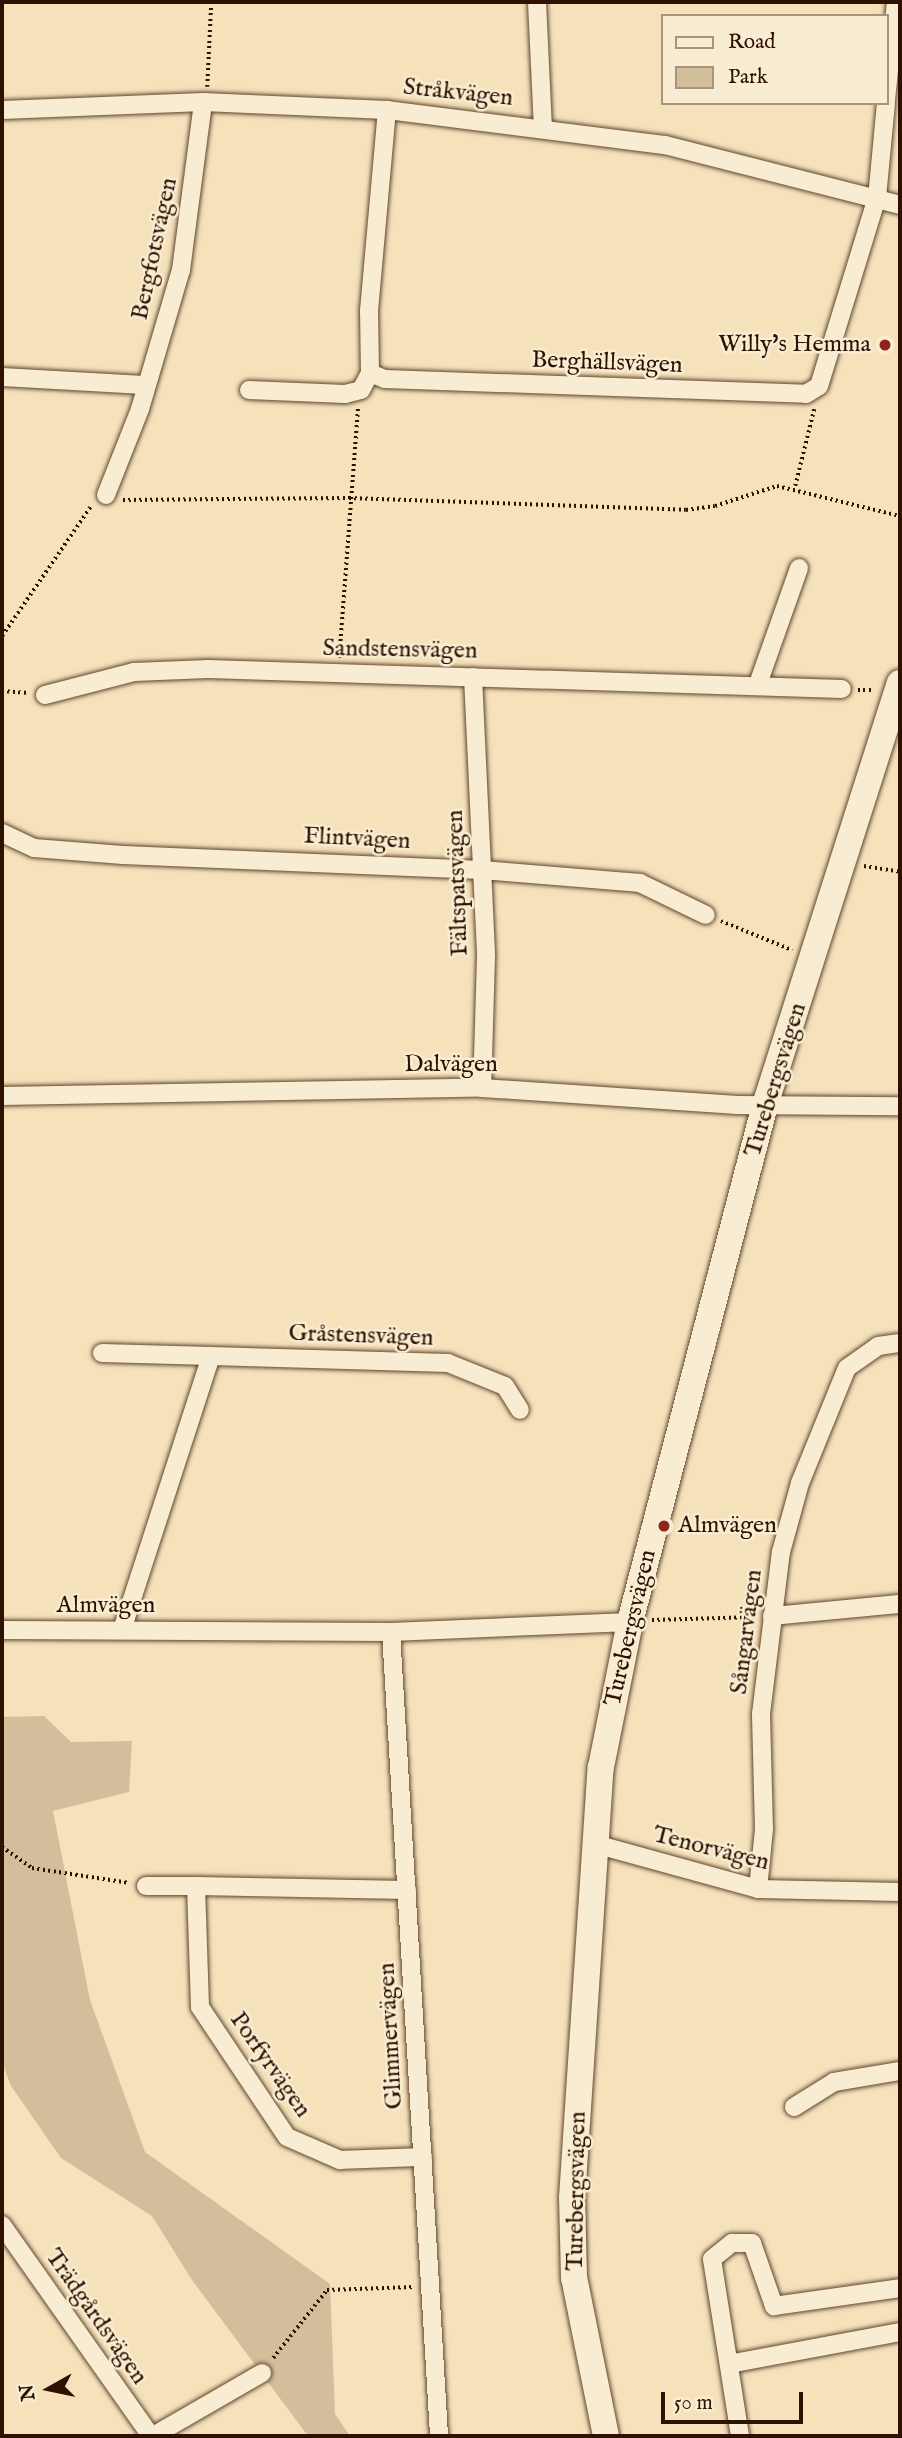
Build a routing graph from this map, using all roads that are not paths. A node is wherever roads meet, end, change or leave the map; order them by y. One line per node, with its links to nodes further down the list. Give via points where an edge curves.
1 (537, 2): 8 (street)
2 (896, 2): 3 (street)
3 (888, 82)
4 (203, 102): 6 (street, Stråkvägen); 7 (street, Stråkvägen); 13 (street, Bergfotsvägen, via 181,270)
5 (886, 105): 9 (street)
6 (2, 110)
7 (387, 110): 8 (street, Stråkvägen); 11 (street, via 369,311)
8 (543, 127): 9 (street, Stråkvägen, via 665,145)
9 (877, 198): 10 (street, Stråkvägen); 11 (street, Berghällsvägen, via 819,386 806,394 385,379)
10 (900, 205)
11 (370, 373): 14 (street, via 360,390 345,394)
12 (2, 377): 13 (street)
13 (144, 386): 15 (street, Bergfotsvägen, via 129,442)
14 (248, 390)
15 (104, 498)
16 (799, 568): 18 (street)
17 (473, 677): 18 (street, Sandstensvägen); 21 (street, Sandstensvägen, via 208,669 134,672); 23 (street, Fältspatsvägen)
18 (758, 684): 20 (street, Sandstensvägen)
19 (899, 688): 27 (street, Turebergsvägen, via 857,861 814,959)
20 (842, 689)
21 (45, 695)
22 (2, 833): 23 (street, Flintvägen, via 34,848 122,855)
23 (482, 870): 24 (street, Flintvägen, via 640,883); 25 (street, Fältspatsvägen)
24 (706, 915)
25 (482, 1088): 26 (street, Dalvägen); 27 (street, Dalvägen)
26 (2, 1096)
27 (765, 1105): 28 (street, Dalvägen); 35 (street, Turebergsvägen)
28 (900, 1106)
29 (900, 1343): 34 (street, Sångarvägen, via 878,1346 847,1368 800,1483 781,1552)
30 (102, 1353): 31 (street, Gråstensvägen)
31 (211, 1356): 32 (street, Gråstensvägen, via 448,1363 505,1386); 37 (street)
32 (520, 1410)
33 (900, 1604): 34 (street)
34 (772, 1616): 42 (street, Sångarvägen, via 761,1714 764,1829)
35 (637, 1621): 38 (street, Almvägen); 39 (street, Turebergsvägen, via 601,1767)
36 (2, 1630): 37 (street, Almvägen)
37 (122, 1630): 38 (street, Almvägen)
38 (391, 1632): 43 (street, Glimmervägen)
39 (595, 1844): 42 (street, Tenorvägen); 55 (street, Turebergsvägen, via 572,2211 574,2278)
40 (146, 1886): 41 (street)
41 (196, 1886): 43 (street); 47 (street, Porfyrvägen, via 200,2007 287,2137 340,2160)
42 (758, 1889): 44 (street, Tenorvägen)
43 (407, 1890): 47 (street, Glimmervägen)
44 (900, 1892)
45 (900, 2071): 46 (street, via 834,2082)
46 (794, 2107)
47 (423, 2157): 54 (street, Glimmervägen)
48 (2, 2225): 53 (street, Trädgårdsvägen)
49 (900, 2288): 51 (street, via 774,2306 752,2243 732,2243 712,2259)
50 (900, 2332): 51 (street)
51 (729, 2364): 56 (street)
52 (262, 2373): 53 (street)
53 (152, 2436)
54 (439, 2436)
55 (606, 2436)
56 (740, 2436)

